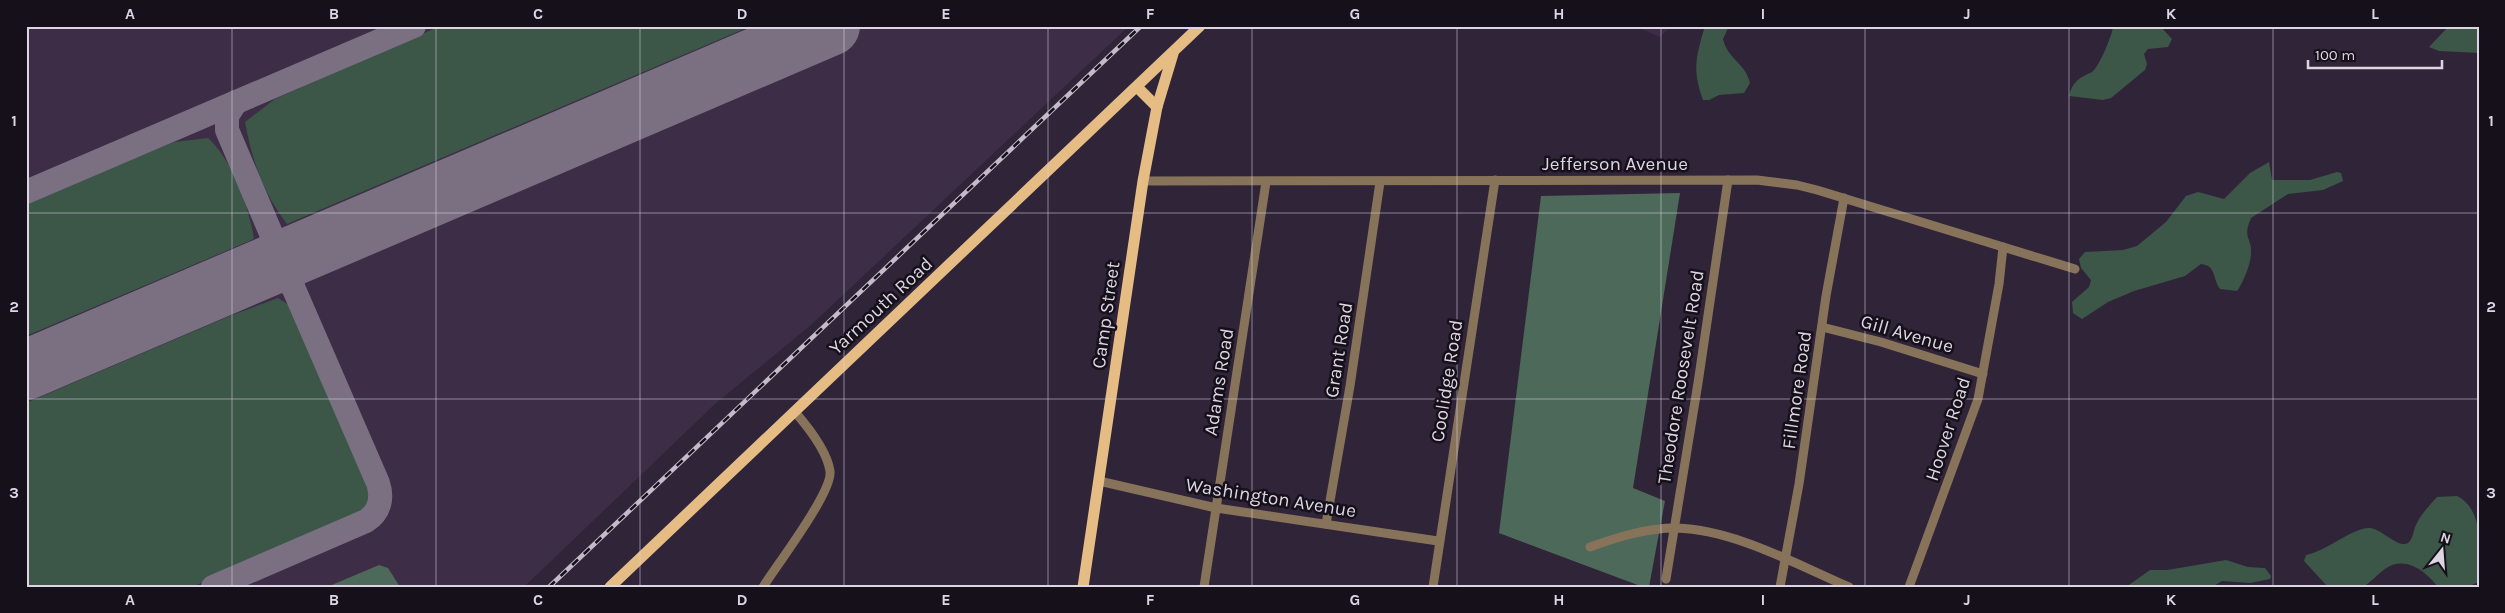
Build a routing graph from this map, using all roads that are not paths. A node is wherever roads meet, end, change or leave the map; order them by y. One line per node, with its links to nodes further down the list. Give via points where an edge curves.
1 (1200, 26): 2 (main road, Yarmouth Road)
2 (1174, 51): 3 (main road, Yarmouth Road); 4 (main road, Camp Street)
3 (1137, 87): 4 (main road); 15 (main road, Yarmouth Road)
4 (1157, 107): 7 (main road, Camp Street)
5 (1495, 180): 6 (street, Jefferson Avenue); 9 (street, Jefferson Avenue); 20 (street, Coolidge Road)
6 (1728, 180): 10 (street, Jefferson Avenue, via 1797,185); 19 (street, Theodore Roosevelt Road)
7 (1143, 181): 8 (street, Jefferson Avenue); 16 (main road, Camp Street)
8 (1266, 182): 9 (street, Jefferson Avenue); 17 (street, Adams Road)
9 (1380, 182): 18 (street, Grant Road)
10 (1844, 198): 11 (street, Jefferson Avenue); 13 (street, Fillmore Road)
11 (2003, 247): 12 (street, Jefferson Avenue); 14 (street, Hoover Road)
12 (2075, 269)
13 (1822, 327): 14 (street, Gill Avenue); 22 (street, Fillmore Road)
14 (1983, 374): 31 (street, Hoover Road, via 1971,421)
15 (794, 412): 24 (main road, Yarmouth Road); 25 (street, via 809,429 826,458 830,479)
16 (1099, 481): 17 (street, Washington Avenue); 26 (main road, Camp Street)
17 (1216, 508): 18 (street, Washington Avenue); 27 (street, Adams Road)
18 (1326, 524): 20 (street, Washington Avenue)
19 (1675, 528): 21 (street, via 1627,534); 22 (street, via 1730,538); 23 (street, Theodore Roosevelt Road)
20 (1438, 541): 28 (street, Coolidge Road)
21 (1590, 547)
22 (1785, 560): 29 (street, Fillmore Road); 30 (street)
23 (1666, 579)
24 (610, 587)
25 (762, 587)
26 (1083, 587)
27 (1204, 587)
28 (1433, 587)
29 (1780, 587)
30 (1850, 587)
31 (1909, 587)

